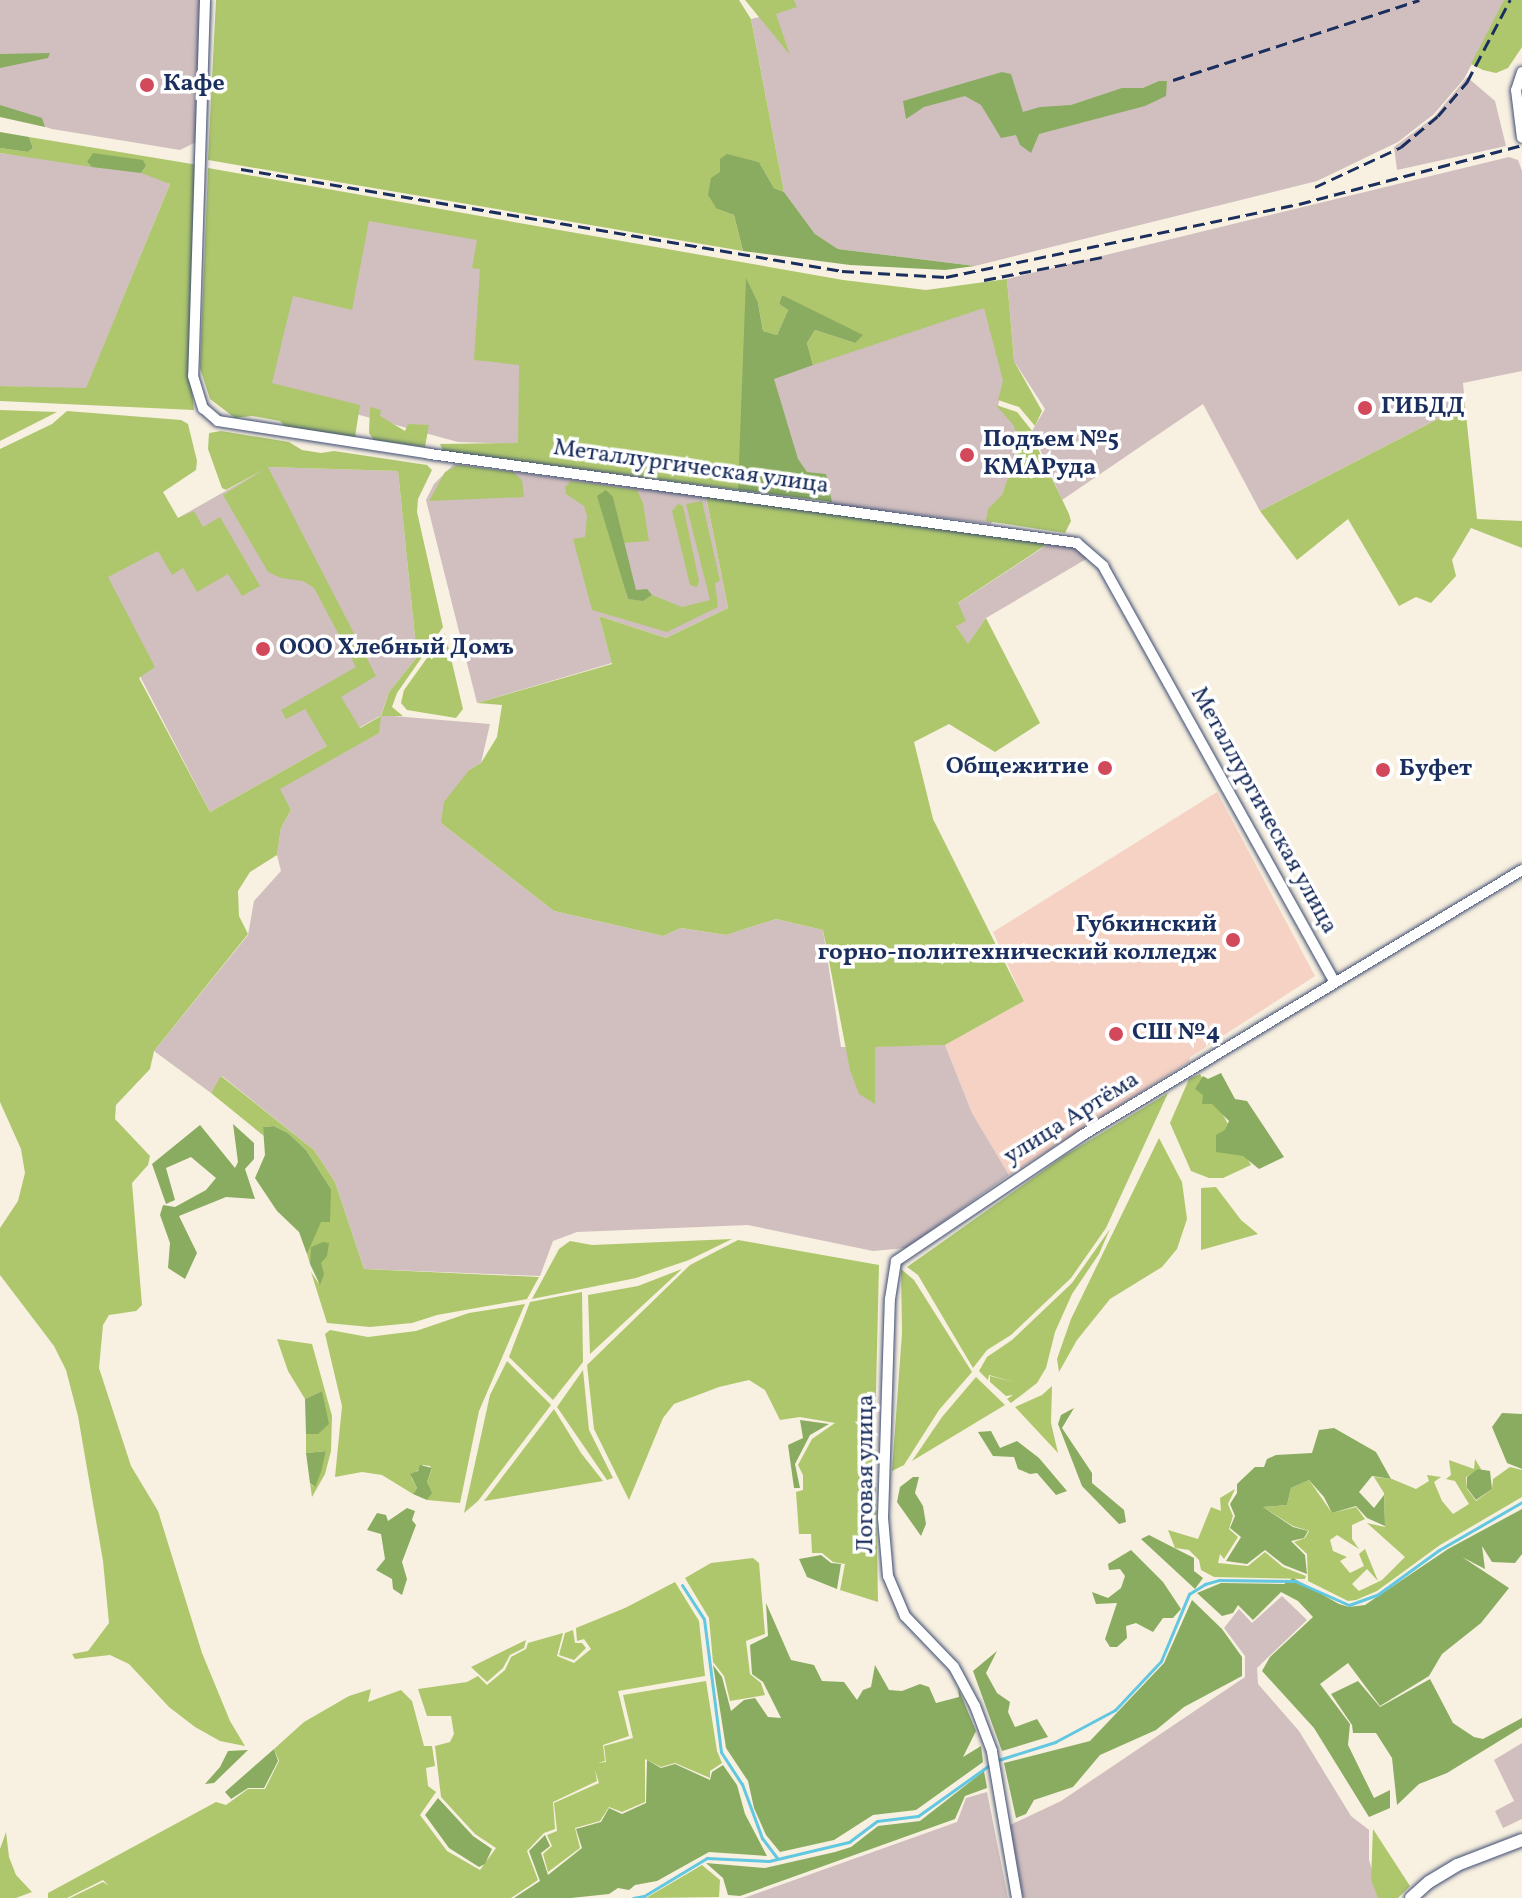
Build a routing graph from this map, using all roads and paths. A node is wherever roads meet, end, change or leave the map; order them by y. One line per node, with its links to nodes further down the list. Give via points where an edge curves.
1 (205, 0): 5 (street, Металлургическая улица, via 193,376 203,408 218,421 430,454 1077,543 1103,566)
2 (1522, 72): 3 (street, via 1516,90)
3 (1522, 138)
4 (1522, 870): 5 (street, улица Артёма)
5 (1335, 982): 6 (street, улица Артёма, via 1081,1136)
6 (896, 1261): 8 (street, Логовая улица, via 890,1299 883,1518 888,1576 905,1616 954,1667 975,1706 992,1751)
7 (1522, 1840): 9 (main road, via 1457,1865)
8 (1017, 1898)
9 (1411, 1898)

